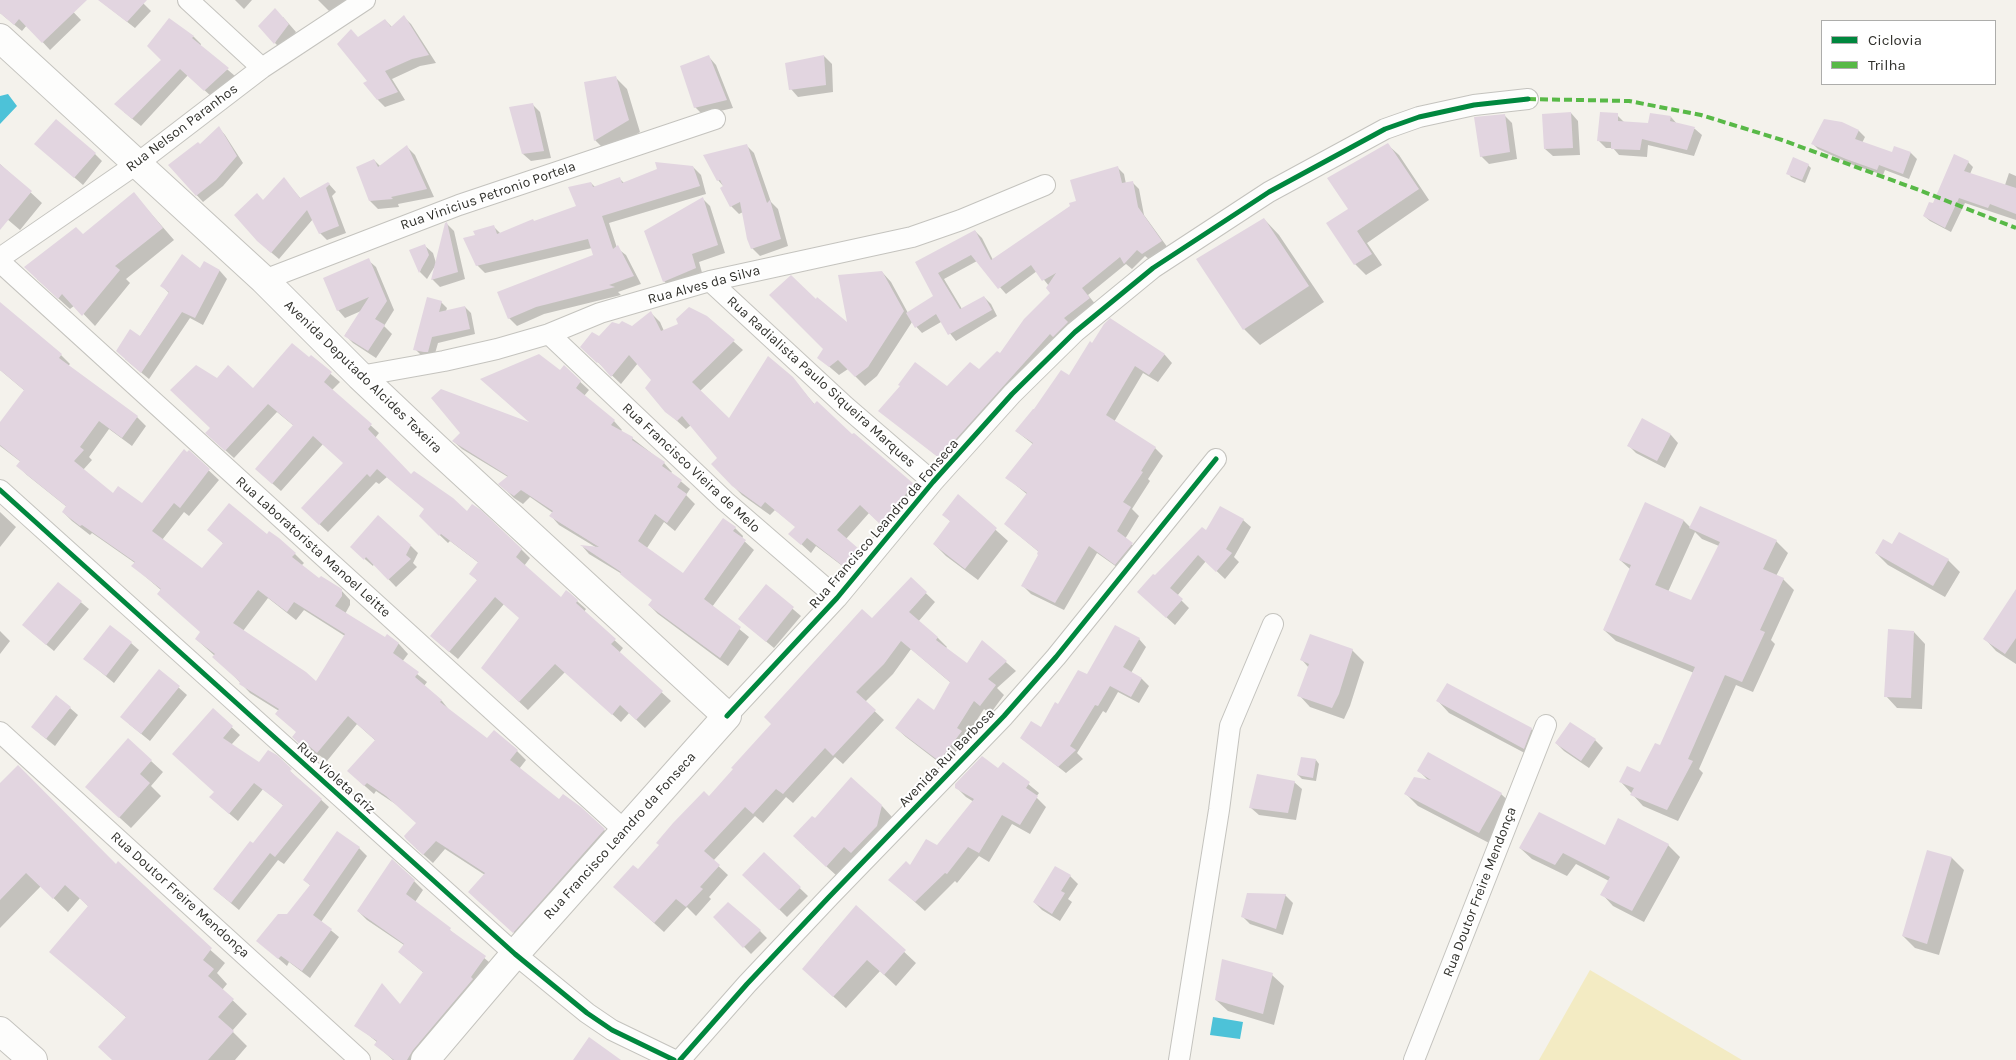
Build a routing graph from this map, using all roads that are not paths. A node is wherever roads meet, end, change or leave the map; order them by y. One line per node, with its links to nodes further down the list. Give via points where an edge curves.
1 (188, 0): 4 (street)
2 (365, 0): 4 (street, Rua Nelson Paranhos)
3 (0, 38): 7 (main road, Avenida Deputado Alcides Texeira)
4 (262, 68): 7 (street, Rua Nelson Paranhos)
5 (1528, 98): 16 (street, Rua Francisco Leandro da Fonseca, via 1467,106 1385,129 1269,192 1198,237 1153,268 1075,332 1012,394)
6 (714, 119): 11 (street, Rua Vinicius Petronio Portela, via 459,205)
7 (138, 163): 9 (street, Rua Nelson Paranhos); 11 (main road, Avenida Deputado Alcides Texeira)
8 (1045, 185): 12 (street, Rua Alves da Silva, via 912,237)
9 (0, 258)
10 (0, 262): 23 (street, Rua Laboratorista Manoel Leitte)
11 (264, 280): 14 (main road, Avenida Deputado Alcides Texeira)
12 (710, 281): 13 (street, Rua Alves da Silva, via 600,313); 16 (street, Rua Radialista Paulo Siqueira Marques)
13 (549, 334): 14 (street, Rua Alves da Silva, via 444,361); 18 (street, Rua Francisco Vieira de Melo, via 725,501)
14 (360, 376): 20 (main road, Avenida Deputado Alcides Texeira)
15 (1216, 459): 30 (street, Avenida Rui Barbosa, via 1056,657 1004,716 802,926)
16 (933, 482): 18 (street, Rua Francisco Leandro da Fonseca)
17 (0, 490): 24 (street, Rua Violeta Griz)
18 (838, 598): 20 (street, Rua Francisco Leandro da Fonseca)
19 (1272, 624): 31 (street, via 1230,726)
20 (727, 716): 23 (main road, Rua Francisco Leandro da Fonseca)
21 (1546, 725): 32 (street, Rua Doutor Freire Mendonça)
22 (0, 732): 27 (street, Rua Doutor Freire Mendonça)
23 (626, 831): 24 (main road, Rua Francisco Leandro da Fonseca)
24 (515, 954): 28 (main road, Rua Francisco Leandro da Fonseca); 29 (street, Rua Violeta Griz, via 612,1030)
25 (0, 1031): 26 (main road)
26 (33, 1060)
27 (360, 1060)
28 (424, 1060)
29 (674, 1060)
30 (680, 1060)
31 (1179, 1060)
32 (1414, 1060)

